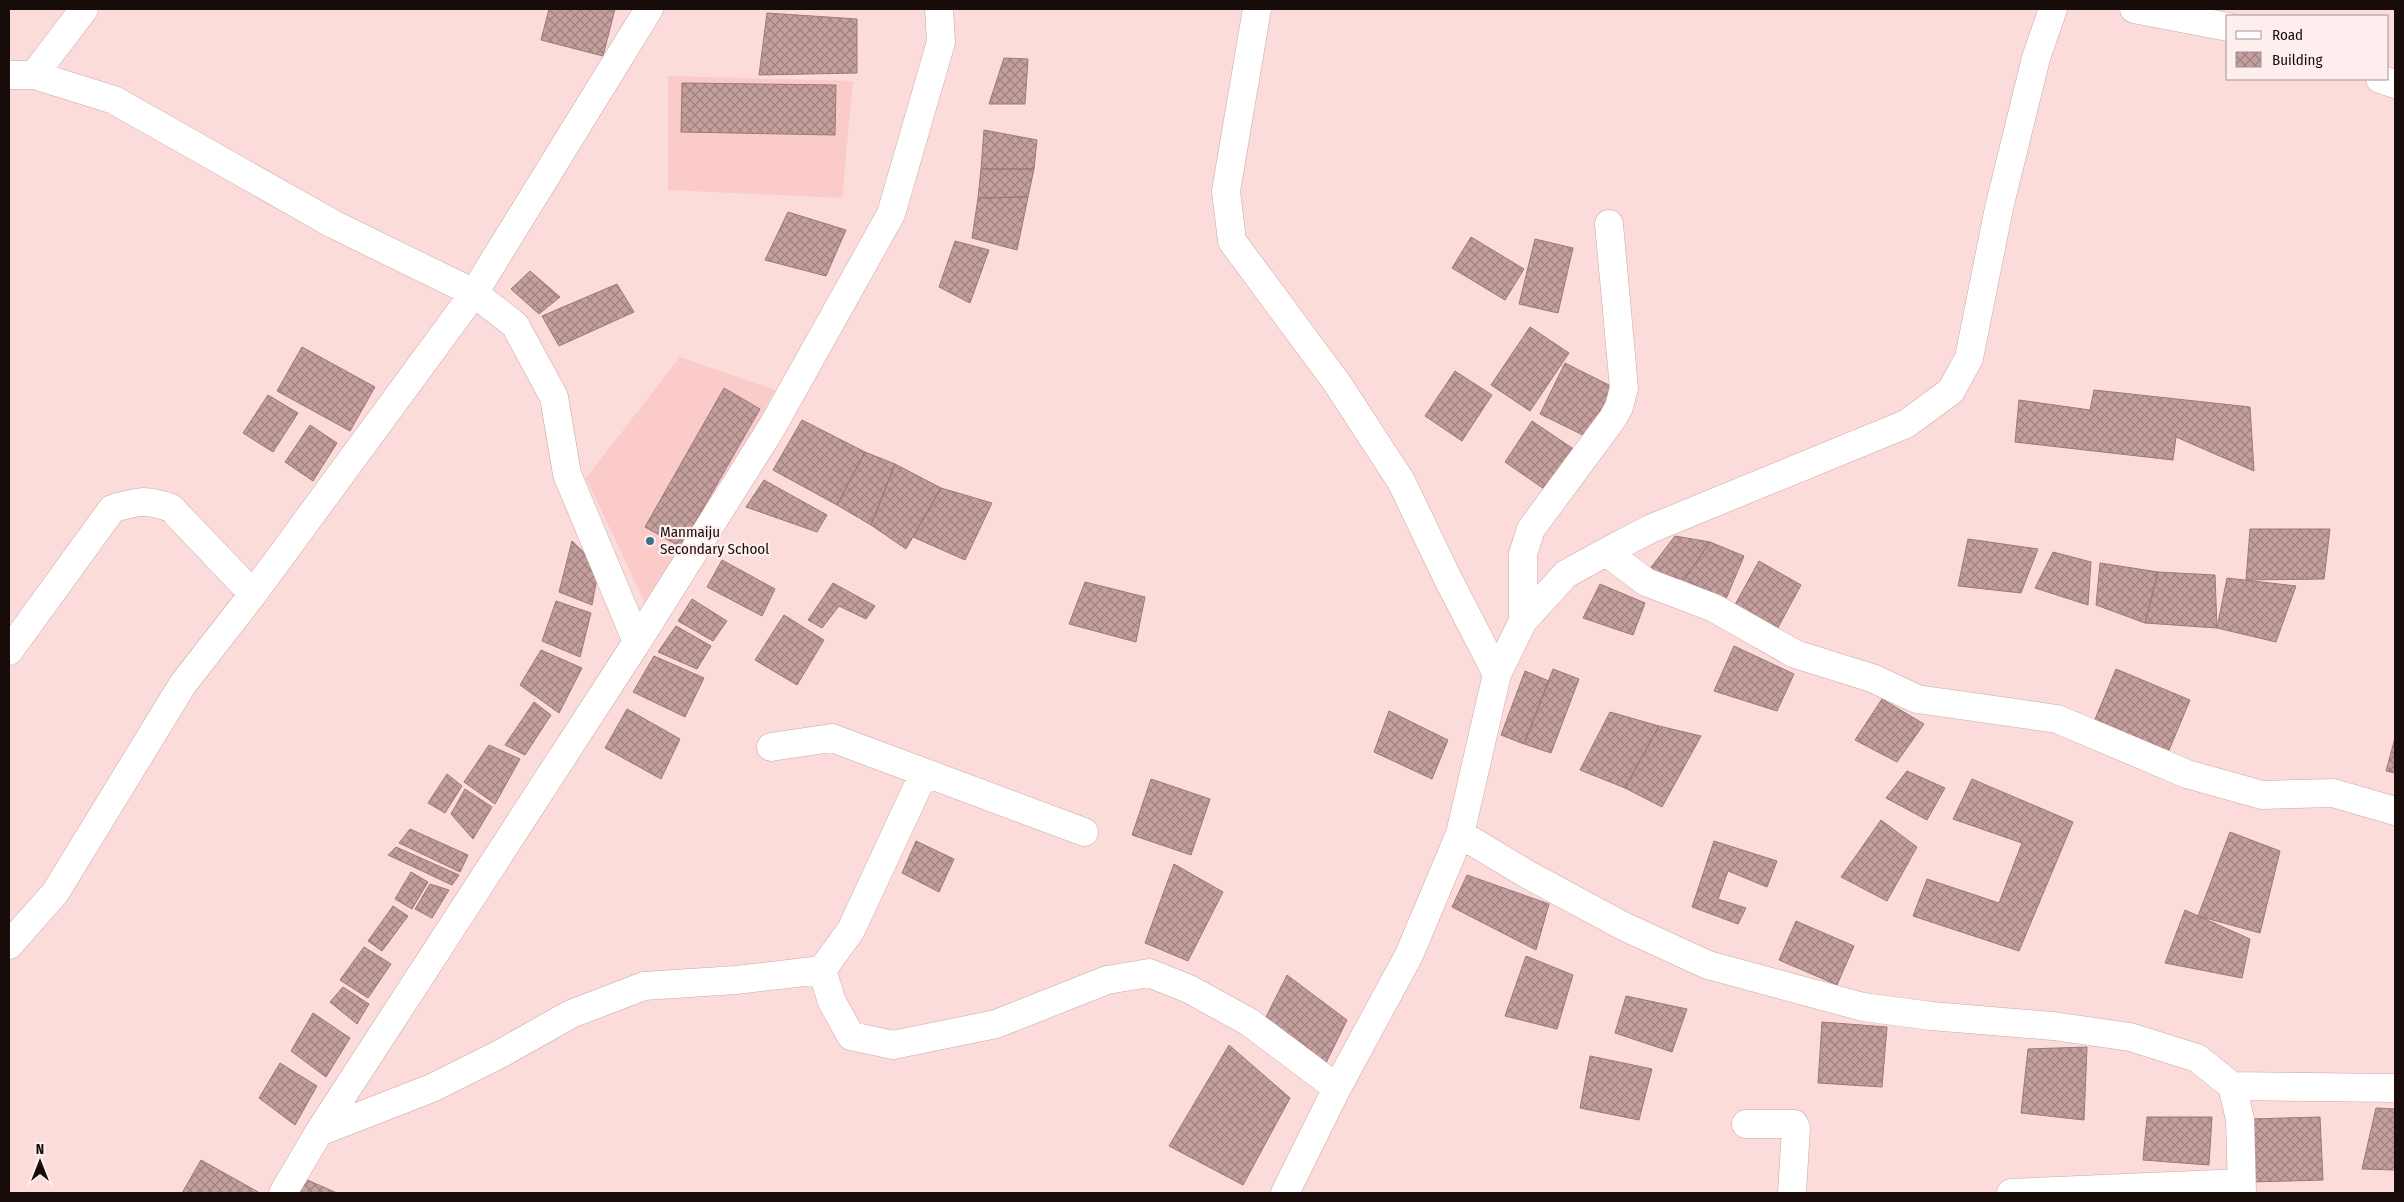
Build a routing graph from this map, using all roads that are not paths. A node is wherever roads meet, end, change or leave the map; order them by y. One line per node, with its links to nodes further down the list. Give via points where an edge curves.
1 (84, 9): 8 (street)
2 (649, 9): 12 (street)
3 (939, 9): 16 (street, via 941,42 891,214 772,427)
4 (1257, 9): 18 (street, via 1226,191 1232,241 1337,383 1401,481)
5 (2053, 9): 13 (street, via 2036,58 1999,208 1969,358 1951,391 1906,424 1650,529)
6 (2134, 9): 7 (street)
7 (2226, 27)
8 (22, 75): 12 (street, via 114,100 333,224)
9 (2383, 80): 10 (street)
10 (2395, 84)
11 (1609, 224): 15 (street, via 1624,388 1613,418 1531,529 1523,554)
12 (474, 293): 14 (street); 16 (street, via 515,325 554,397 567,474)
13 (1606, 552): 15 (street, via 1566,574); 21 (street, via 1646,582 1714,608 1795,654 1872,678 1917,699 2057,719 2187,774 2262,795 2333,793)
14 (253, 594): 17 (street, via 171,508 154,502 136,501 112,509); 24 (street, via 183,684 55,893)
15 (1523, 622): 18 (street)
16 (637, 642): 30 (street)
17 (9, 650)
18 (1497, 674): 23 (street)
19 (771, 747): 20 (street, via 832,738)
20 (924, 773): 22 (street); 25 (street, via 851,930)
21 (2395, 811)
22 (1084, 832)
23 (1460, 834): 26 (street, via 1525,874 1623,926 1708,965 1863,1007 2130,1037 2198,1058); 27 (street, via 1409,955)
24 (9, 945)
25 (822, 970): 27 (street, via 832,1002 851,1036 894,1045 996,1024 1107,980 1148,973 1189,989 1249,1022); 30 (street, via 644,986 571,1014 432,1088)
26 (2232, 1086): 28 (street); 31 (street, via 2240,1119)
27 (1337, 1088): 33 (street)
28 (2395, 1088)
29 (1746, 1124): 34 (street, via 1794,1124)
30 (319, 1132): 32 (street)
31 (2241, 1188): 35 (street)
32 (283, 1193)
33 (1284, 1193)
34 (1792, 1193)
35 (2011, 1193)

